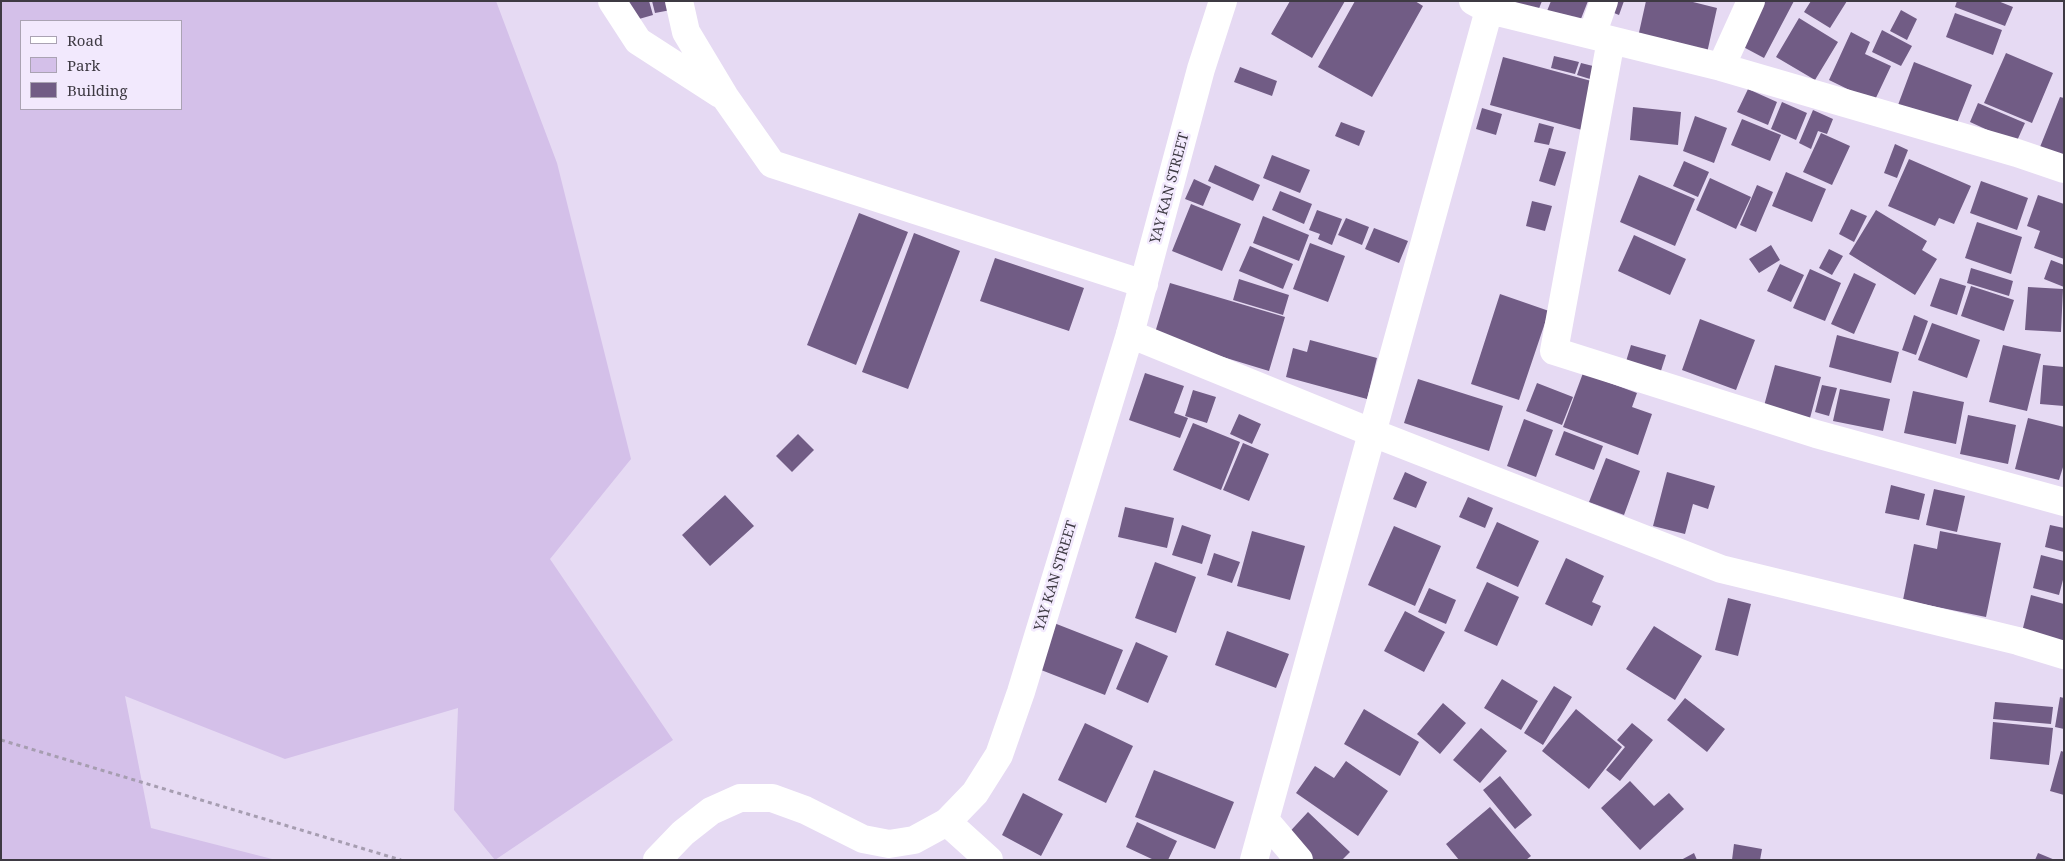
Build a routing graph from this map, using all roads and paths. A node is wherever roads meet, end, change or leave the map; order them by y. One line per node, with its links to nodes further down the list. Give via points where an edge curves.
1 (612, 1): 9 (street, via 638,41)
2 (679, 1): 9 (street, via 686,32)
3 (1223, 1): 11 (street, YAY KAN STREET, via 1201,69)
4 (1604, 1): 7 (street)
5 (1751, 1): 8 (street)
6 (1481, 6): 7 (street); 13 (street)
7 (1602, 37): 8 (street); 14 (street, via 1554,351 1816,434)
8 (1721, 67): 10 (street, via 2017,152)
9 (725, 98): 11 (street, via 772,164)
10 (2064, 169)
11 (1144, 284): 12 (street, YAY KAN STREET)
12 (1130, 334): 13 (street); 18 (street, YAY KAN STREET, via 999,755 975,793)
13 (1373, 433): 15 (street, via 1721,569); 17 (street)
14 (2064, 502)
15 (2064, 655)
16 (1, 740): 19 (path)
17 (1265, 820): 22 (street); 23 (street)
18 (947, 822): 20 (street, YAY KAN STREET, via 914,840 889,844 863,839 805,810 772,798 740,798 711,811 683,833); 21 (street)
19 (402, 860)
20 (657, 860)
21 (988, 860)
22 (1254, 860)
23 (1299, 860)

